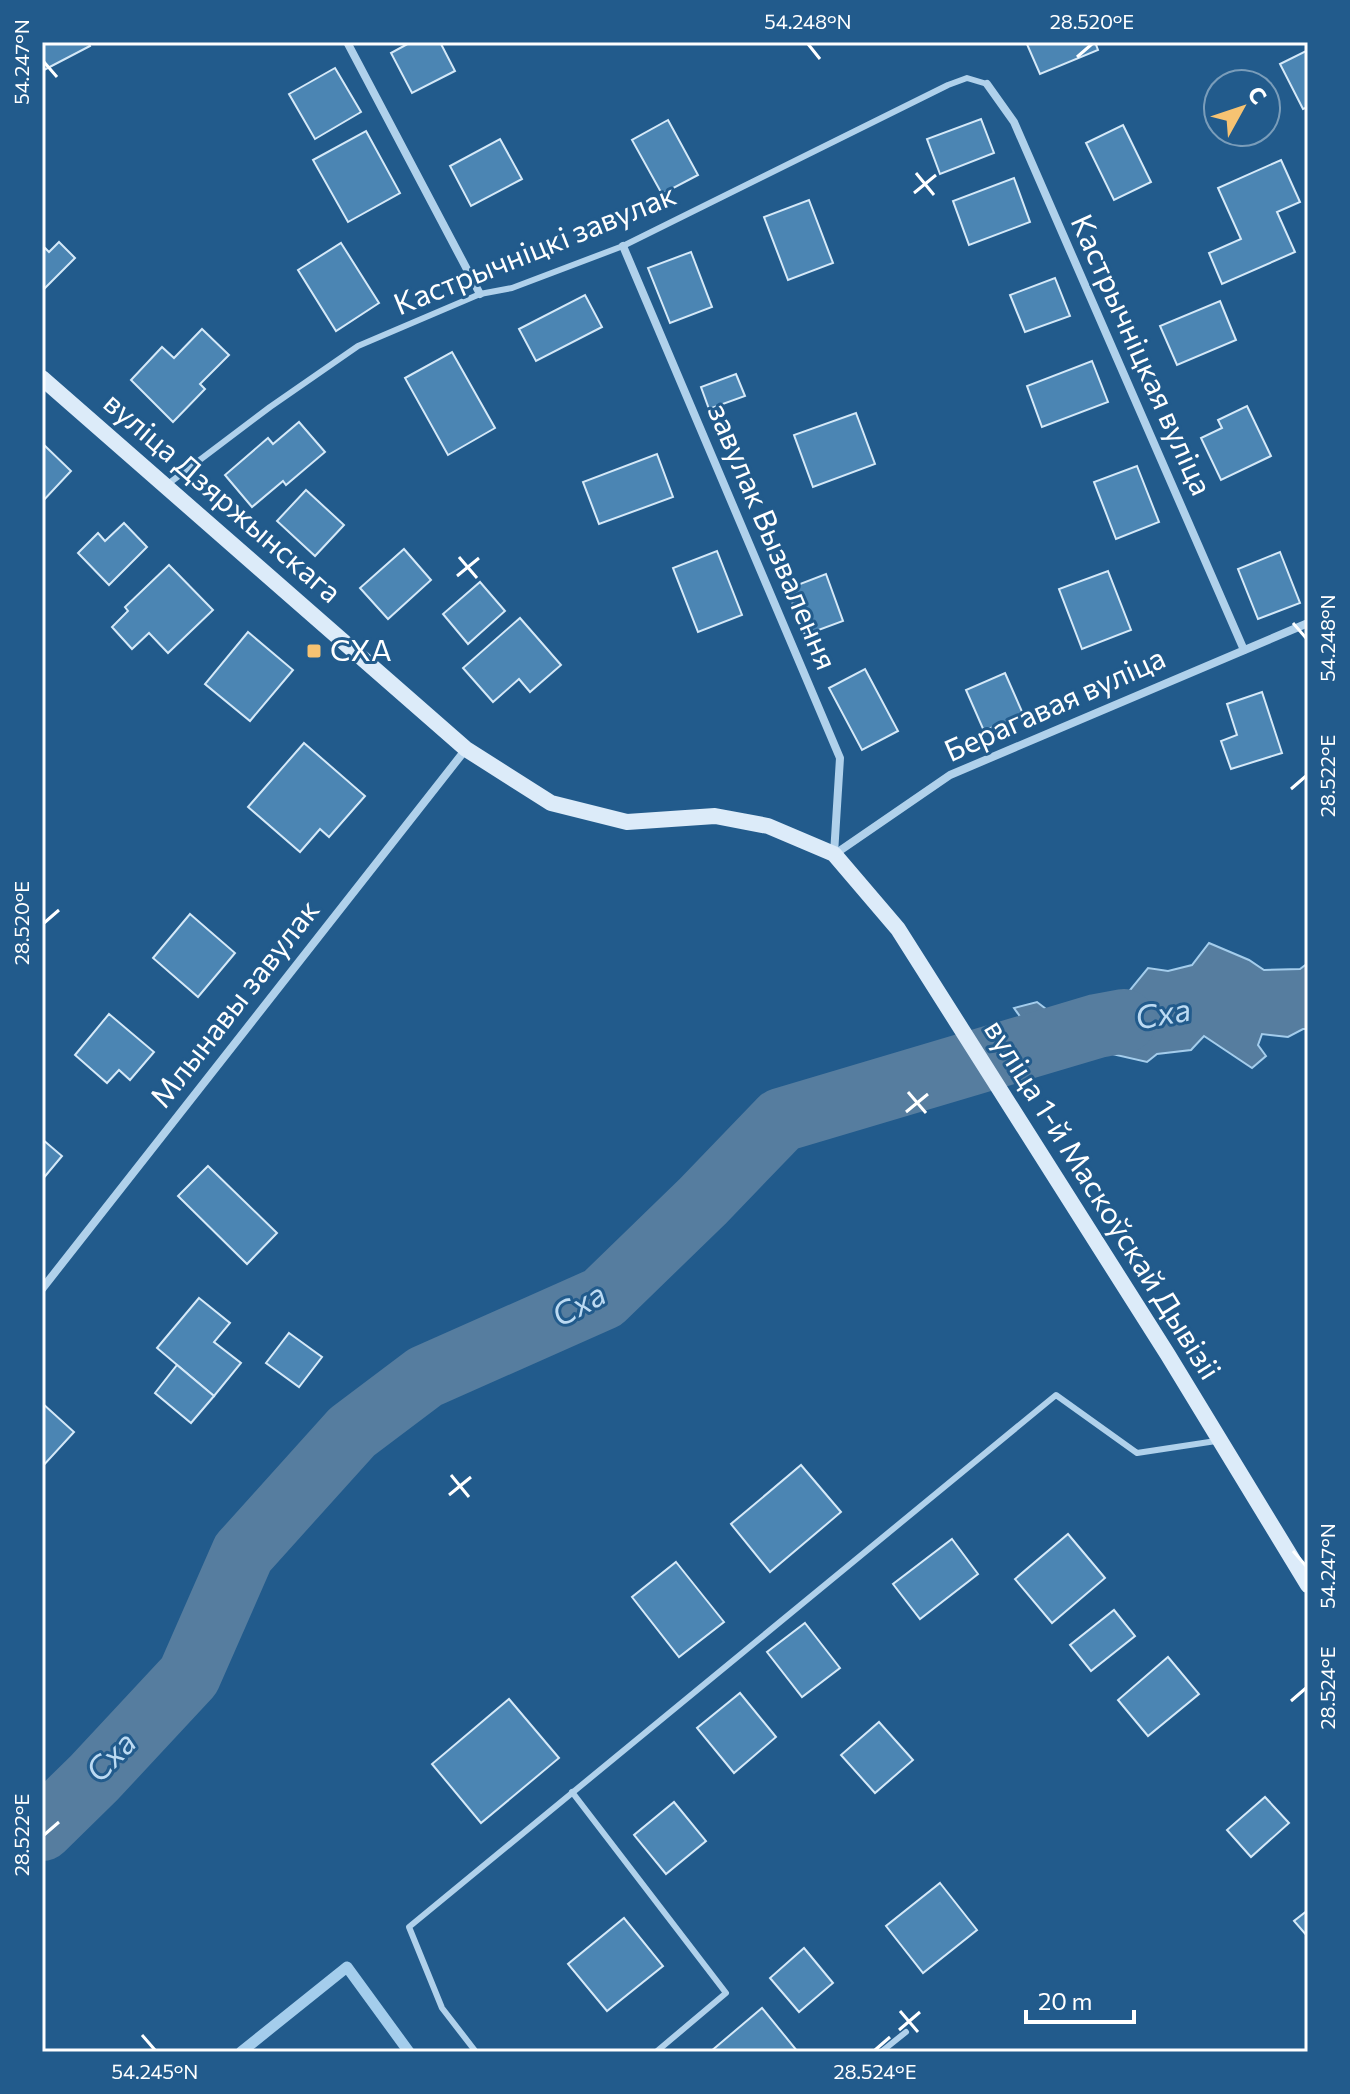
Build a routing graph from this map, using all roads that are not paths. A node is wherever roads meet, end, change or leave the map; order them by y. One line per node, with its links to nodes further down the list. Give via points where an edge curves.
1 (347, 42): 4 (street)
2 (987, 84): 3 (lane, Кастрычніцкі завулак, via 967,78 948,85); 8 (street, Кастрычніцкая вуліца, via 1014,122)
3 (623, 246): 4 (lane, Кастрычніцкі завулак, via 512,288); 10 (street, завулак Вызвалення, via 840,758)
4 (480, 294): 6 (lane, Кастрычніцкі завулак, via 358,346)
5 (42, 378): 6 (street, вуліца Дзяржынскага)
6 (165, 486): 9 (street, вуліца Дзяржынскага)
7 (1308, 623): 8 (street, Берагавая вуліца)
8 (1244, 650): 10 (street, Берагавая вуліца, via 950,775)
9 (466, 749): 10 (street, вуліца Дзяржынскага, via 551,803 627,822 715,816 768,826); 11 (street, Млынавы завулак)
10 (834, 854): 12 (street, вуліца 1-й Маскоўскай Дывізіі, via 898,929)
11 (42, 1289)
12 (1220, 1441): 13 (street, вуліца 1-й Маскоўскай Дывізіі); 14 (lane, via 1137,1453 1056,1395)
13 (1308, 1585)
14 (572, 1792): 16 (lane, via 409,1927 442,2008); 17 (lane, via 726,1993)
15 (906, 2032): 18 (lane)
16 (476, 2052)
17 (656, 2052)
18 (881, 2052)

